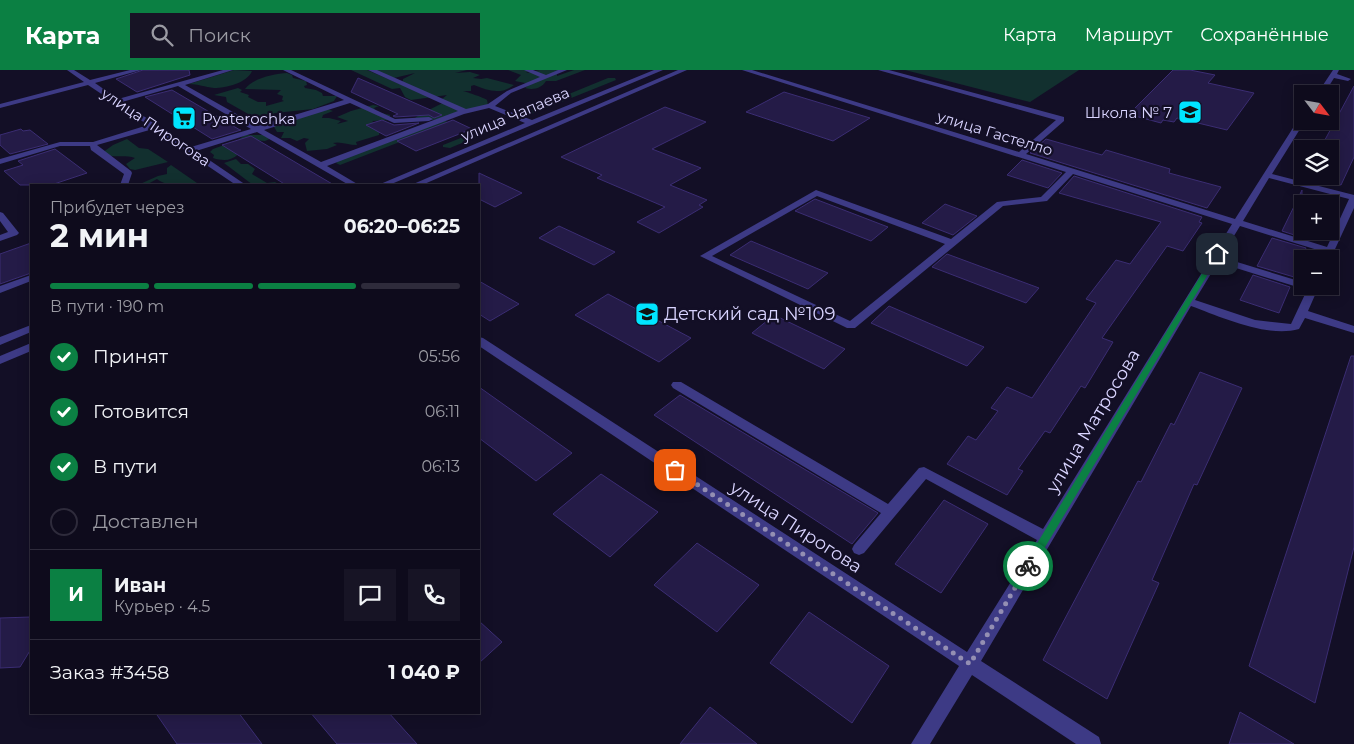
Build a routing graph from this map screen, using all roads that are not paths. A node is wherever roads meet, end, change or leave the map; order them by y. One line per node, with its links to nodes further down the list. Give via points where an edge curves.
1 (70, 70): 17 (street, улица Пирогова)
2 (138, 70): 17 (street)
3 (230, 70): 18 (street)
4 (286, 70): 21 (street)
5 (370, 70): 24 (street)
6 (527, 70): 15 (street)
7 (564, 70): 15 (street)
8 (658, 70): 25 (street, улица Чапаева)
9 (684, 70): 42 (street)
10 (745, 70): 14 (street, улица Гастелло)
11 (769, 70): 14 (street)
12 (881, 70): 32 (street, via 1061,119)
13 (1334, 73): 16 (street); 19 (street)
14 (760, 74): 32 (street, улица Гастелло)
15 (546, 77): 23 (street, via 509,92)
16 (1348, 78)
17 (89, 83): 20 (street, улица Пирогова); 22 (street)
18 (179, 84): 20 (street); 27 (street)
19 (1326, 85)
20 (117, 101): 26 (street, улица Пирогова)
21 (349, 101): 24 (street, via 401,122 428,120); 27 (street)
22 (0, 106)
23 (490, 106): 24 (street); 25 (street)
24 (465, 111): 34 (street)
25 (532, 123): 41 (street, улица Чапаева)
26 (154, 126): 30 (street); 31 (street, улица Пирогова)
27 (257, 128): 31 (street); 34 (street)
28 (1296, 130): 37 (street, улица Матросова)
29 (78, 143): 30 (street); 33 (street, via 60,144); 35 (street)
30 (93, 144): 38 (street, via 128,173)
31 (190, 150): 39 (street, улица Пирогова)
32 (1020, 155): 36 (street, улица Гастелло)
33 (0, 162)
34 (320, 165): 40 (street)
35 (0, 166)
36 (1072, 171): 44 (street, улица Гастелло); 46 (street, via 1044,199 1000,204)
37 (1267, 175): 44 (street, улица Матросова); 48 (street, via 1354,198)
38 (124, 184)
39 (241, 184)
40 (353, 184)
41 (384, 184)
42 (416, 184)
43 (0, 216): 45 (street, via 14,233)
44 (1236, 222): 47 (street, улица Гастелло); 54 (street, улица Матросова)
45 (0, 238)
46 (952, 242): 46 (street, via 816,193 705,256 851,326)
47 (1314, 250)
48 (1330, 250)
49 (1224, 261): 51 (street)
50 (30, 278): 52 (street)
51 (1294, 282)
52 (0, 290)
53 (1310, 295): 55 (street)
54 (1188, 301): 55 (street, via 1258,325 1278,328 1295,327); 64 (street, улица Матросова)
55 (1302, 313): 57 (street)
56 (30, 328): 58 (street)
57 (1354, 330)
58 (0, 341)
59 (480, 342): 66 (street, улица Пирогова)
60 (30, 346): 61 (street)
61 (0, 360)
62 (677, 385): 63 (street)
63 (890, 512): 64 (street, via 924,472); 65 (street)
64 (1045, 537): 66 (street, улица Матросова)
65 (859, 549)
66 (970, 664): 67 (street, улица Матросова); 68 (street, улица Пирогова)
67 (920, 744)
68 (1092, 744)

